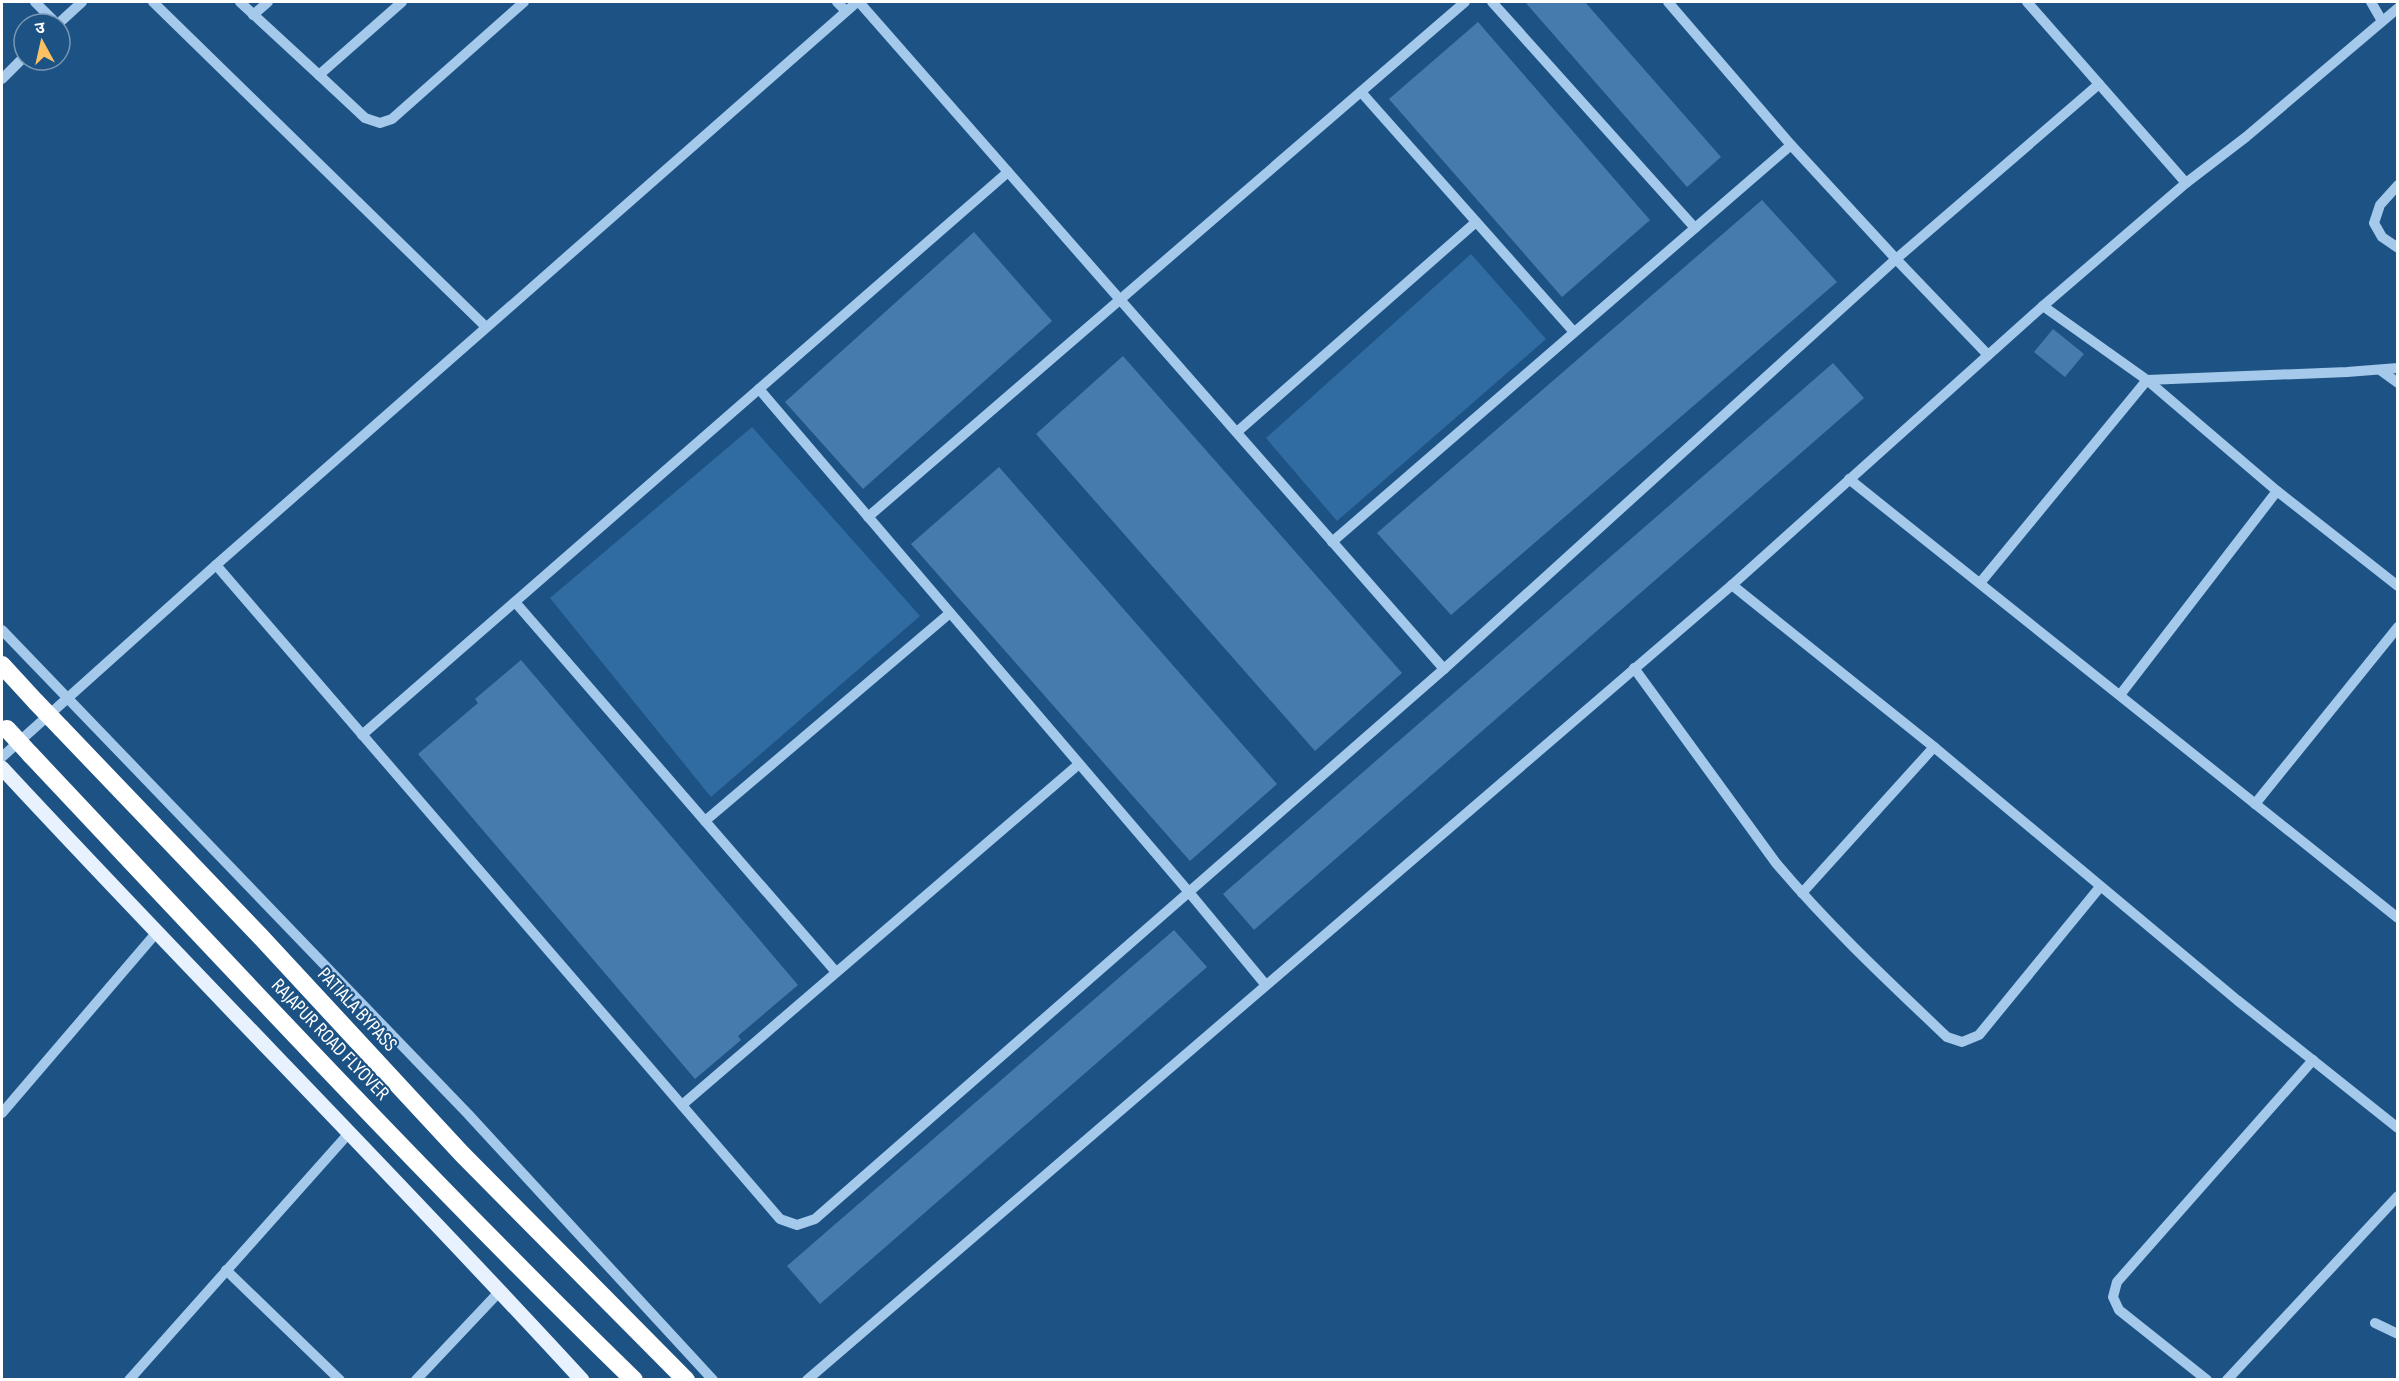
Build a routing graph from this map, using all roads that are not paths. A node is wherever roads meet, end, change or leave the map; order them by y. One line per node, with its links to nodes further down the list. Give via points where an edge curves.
1 (153, 2): 30 (street)
2 (240, 2): 15 (street)
3 (268, 2): 15 (street)
4 (402, 2): 17 (street)
5 (524, 2): 17 (street, via 392,119 380,123 365,118)
6 (837, 2): 14 (street)
7 (858, 2): 14 (street); 21 (street)
8 (1465, 2): 19 (street)
9 (1492, 2): 25 (street)
10 (1668, 2): 20 (street)
11 (2027, 2): 18 (street)
12 (2371, 2): 16 (street)
13 (2397, 8): 16 (street)
14 (846, 11): 30 (street)
15 (253, 15): 17 (street)
16 (2382, 21): 22 (street)
17 (320, 75)
18 (2099, 84): 22 (street); 27 (street)
19 (1361, 92): 24 (street); 28 (street)
20 (1791, 145): 25 (street); 27 (street)
21 (1008, 172): 28 (street); 37 (street)
22 (2186, 183): 29 (street)
23 (2397, 184): 26 (street, via 2380,205 2374,223 2382,237)
24 (1476, 222): 31 (street); 38 (street)
25 (1695, 228): 31 (street)
26 (2397, 248)
27 (1896, 259): 32 (street); 53 (street)
28 (1121, 300): 38 (street); 41 (street)
29 (2043, 306): 32 (street); 35 (street)
30 (486, 327): 43 (street)
31 (1574, 332): 42 (street)
32 (1988, 355): 39 (street)
33 (2397, 368): 34 (street)
34 (2380, 370): 35 (street); 36 (street)
35 (2147, 380): 40 (street); 44 (street)
36 (2397, 383)
37 (759, 389): 41 (street); 47 (street)
38 (1237, 432): 42 (street)
39 (1849, 479): 44 (street); 45 (street)
40 (2277, 491): 46 (street); 54 (street)
41 (868, 517): 48 (street)
42 (1332, 542): 53 (street)
43 (216, 565): 55 (street); 57 (street)
44 (1980, 583): 54 (street)
45 (1732, 585): 52 (street); 58 (street)
46 (2397, 586)
47 (515, 602): 57 (street); 63 (street)
48 (950, 613): 60 (street); 63 (street)
49 (2397, 627): 62 (street)
50 (2, 630): 55 (street)
51 (2, 665): 86 (highway, PATIALA BYPASS, bridge, via 462,1154)
52 (1635, 668): 66 (street); 70 (street)
53 (1444, 669): 65 (street)
54 (2120, 695): 62 (street)
55 (66, 698): 59 (street); 87 (street, via 468,1114)
56 (4, 726): 85 (highway, RAJAPUR ROAD FLYOVER, bridge, via 278,1017)
57 (362, 735): 72 (street)
58 (1934, 747): 64 (street); 66 (street)
59 (2, 757)
60 (1079, 764): 65 (street); 69 (street)
61 (2, 768): 68 (main road)
62 (2255, 804): 67 (street)
63 (705, 821): 69 (street)
64 (2100, 887): 66 (street, via 1979,1035 1962,1042 1947,1037); 71 (street)
65 (1188, 891): 70 (street); 72 (street, via 815,1219 797,1225 780,1219)
66 (1802, 893)
67 (2395, 912)
68 (157, 932): 73 (street); 75 (main road)
69 (837, 972): 72 (street)
70 (1265, 984): 88 (street)
71 (2313, 1060): 74 (street); 89 (street, via 2117,1282 2113,1297 2119,1310)
72 (682, 1105)
73 (2, 1113)
74 (2397, 1128)
75 (350, 1132): 77 (street); 78 (main road)
76 (2397, 1196): 90 (street)
77 (226, 1270): 81 (street); 82 (street)
78 (500, 1291): 83 (street); 84 (main road)
79 (2374, 1323): 80 (street)
80 (2397, 1334)
81 (129, 1380)
82 (340, 1380)
83 (416, 1380)
84 (582, 1380)
85 (634, 1380)
86 (686, 1380)
87 (713, 1380)
88 (807, 1380)
89 (2207, 1380)
90 (2227, 1380)

